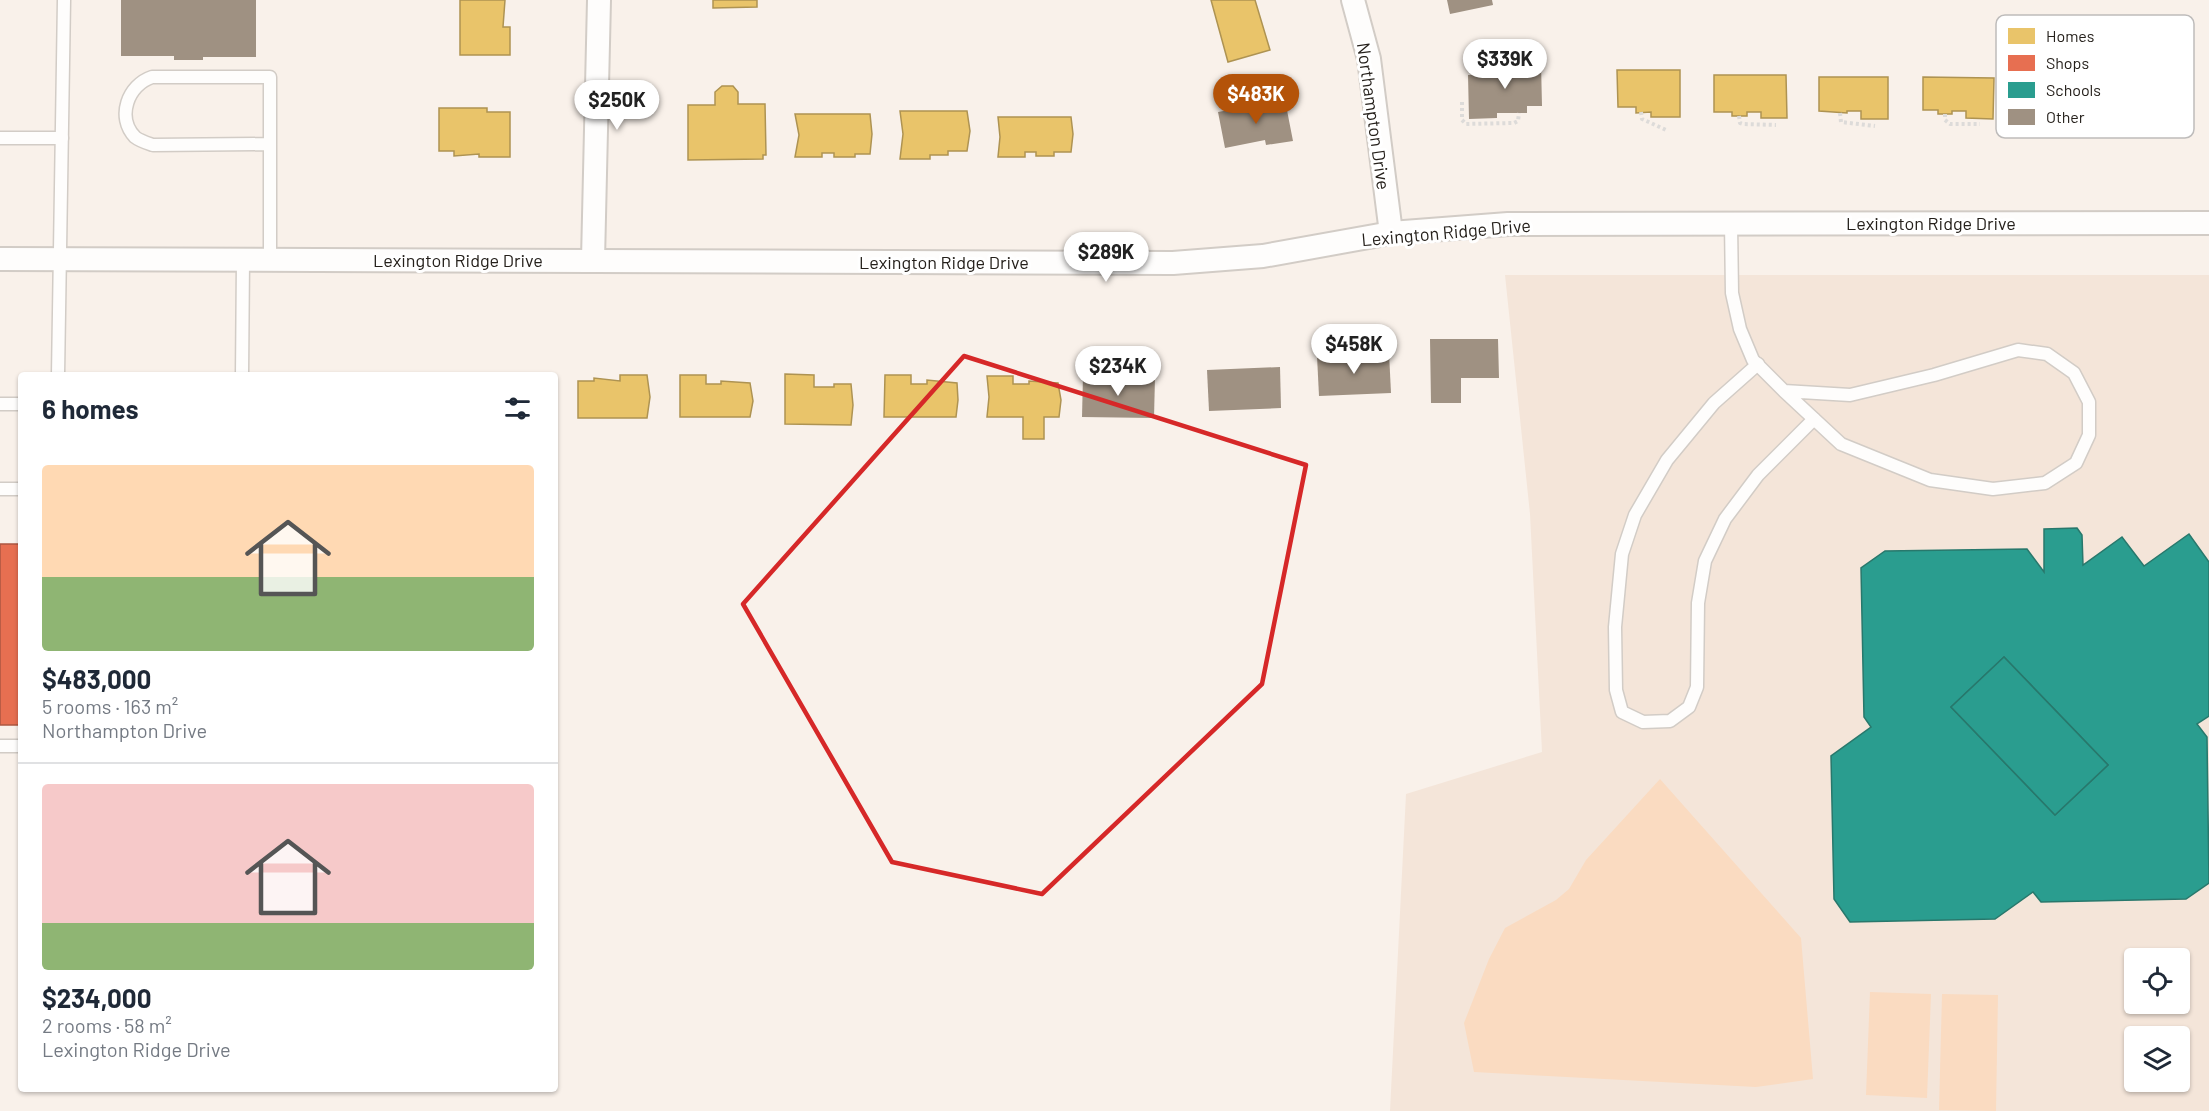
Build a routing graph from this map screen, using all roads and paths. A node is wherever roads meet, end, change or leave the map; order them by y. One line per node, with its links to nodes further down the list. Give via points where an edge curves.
1 (64, 0): 15 (lane)
2 (599, 0): 24 (street)
3 (1353, 0): 19 (street, Northampton Drive, via 1369,59)
4 (1462, 102): 6 (path, via 1462,120 1466,124 1514,123)
5 (1641, 112): 13 (path, via 1642,119)
6 (1519, 113)
7 (1840, 113): 12 (path, via 1841,122)
8 (1945, 114): 10 (path, via 1950,124)
9 (1739, 116): 11 (path, via 1743,124)
10 (1980, 124)
11 (1776, 125)
12 (1875, 126)
13 (1666, 130)
14 (0, 138): 15 (lane)
15 (62, 138): 21 (lane)
16 (270, 144): 16 (lane, via 270,76 152,77 142,80 129,94 128,122 141,141 153,145); 23 (lane)
17 (1731, 223): 18 (street, Lexington Ridge Drive); 19 (street, Lexington Ridge Drive, via 1508,224); 25 (lane, via 1732,293 1740,329)
18 (2209, 223)
19 (1391, 233): 24 (street, Lexington Ridge Drive, via 1263,256 1173,263)
20 (0, 259): 21 (street, Lexington Ridge Drive)
21 (59, 259): 22 (street, Lexington Ridge Drive); 26 (lane)
22 (243, 260): 23 (street, Lexington Ridge Drive); 27 (lane)
23 (270, 260): 24 (street, Lexington Ridge Drive)
24 (593, 260)
25 (1758, 364): 28 (lane); 31 (lane, via 1714,404 1667,460 1635,515 1622,554 1615,627 1616,690 1622,712 1643,722 1670,721 1689,707 1697,687 1698,603 1705,561 1725,519 1758,475)
26 (58, 372)
27 (242, 372)
28 (1784, 391): 31 (lane); 31 (lane, via 1850,395 2018,350 2047,354 2065,365 2074,373 2089,402 2089,435 2076,463 2045,483 1993,489 1930,480 1841,444)
29 (0, 404): 30 (lane)
30 (18, 404)
31 (1814, 419)
32 (0, 489): 33 (lane)
33 (18, 489)
34 (0, 746): 35 (lane)
35 (18, 746)

